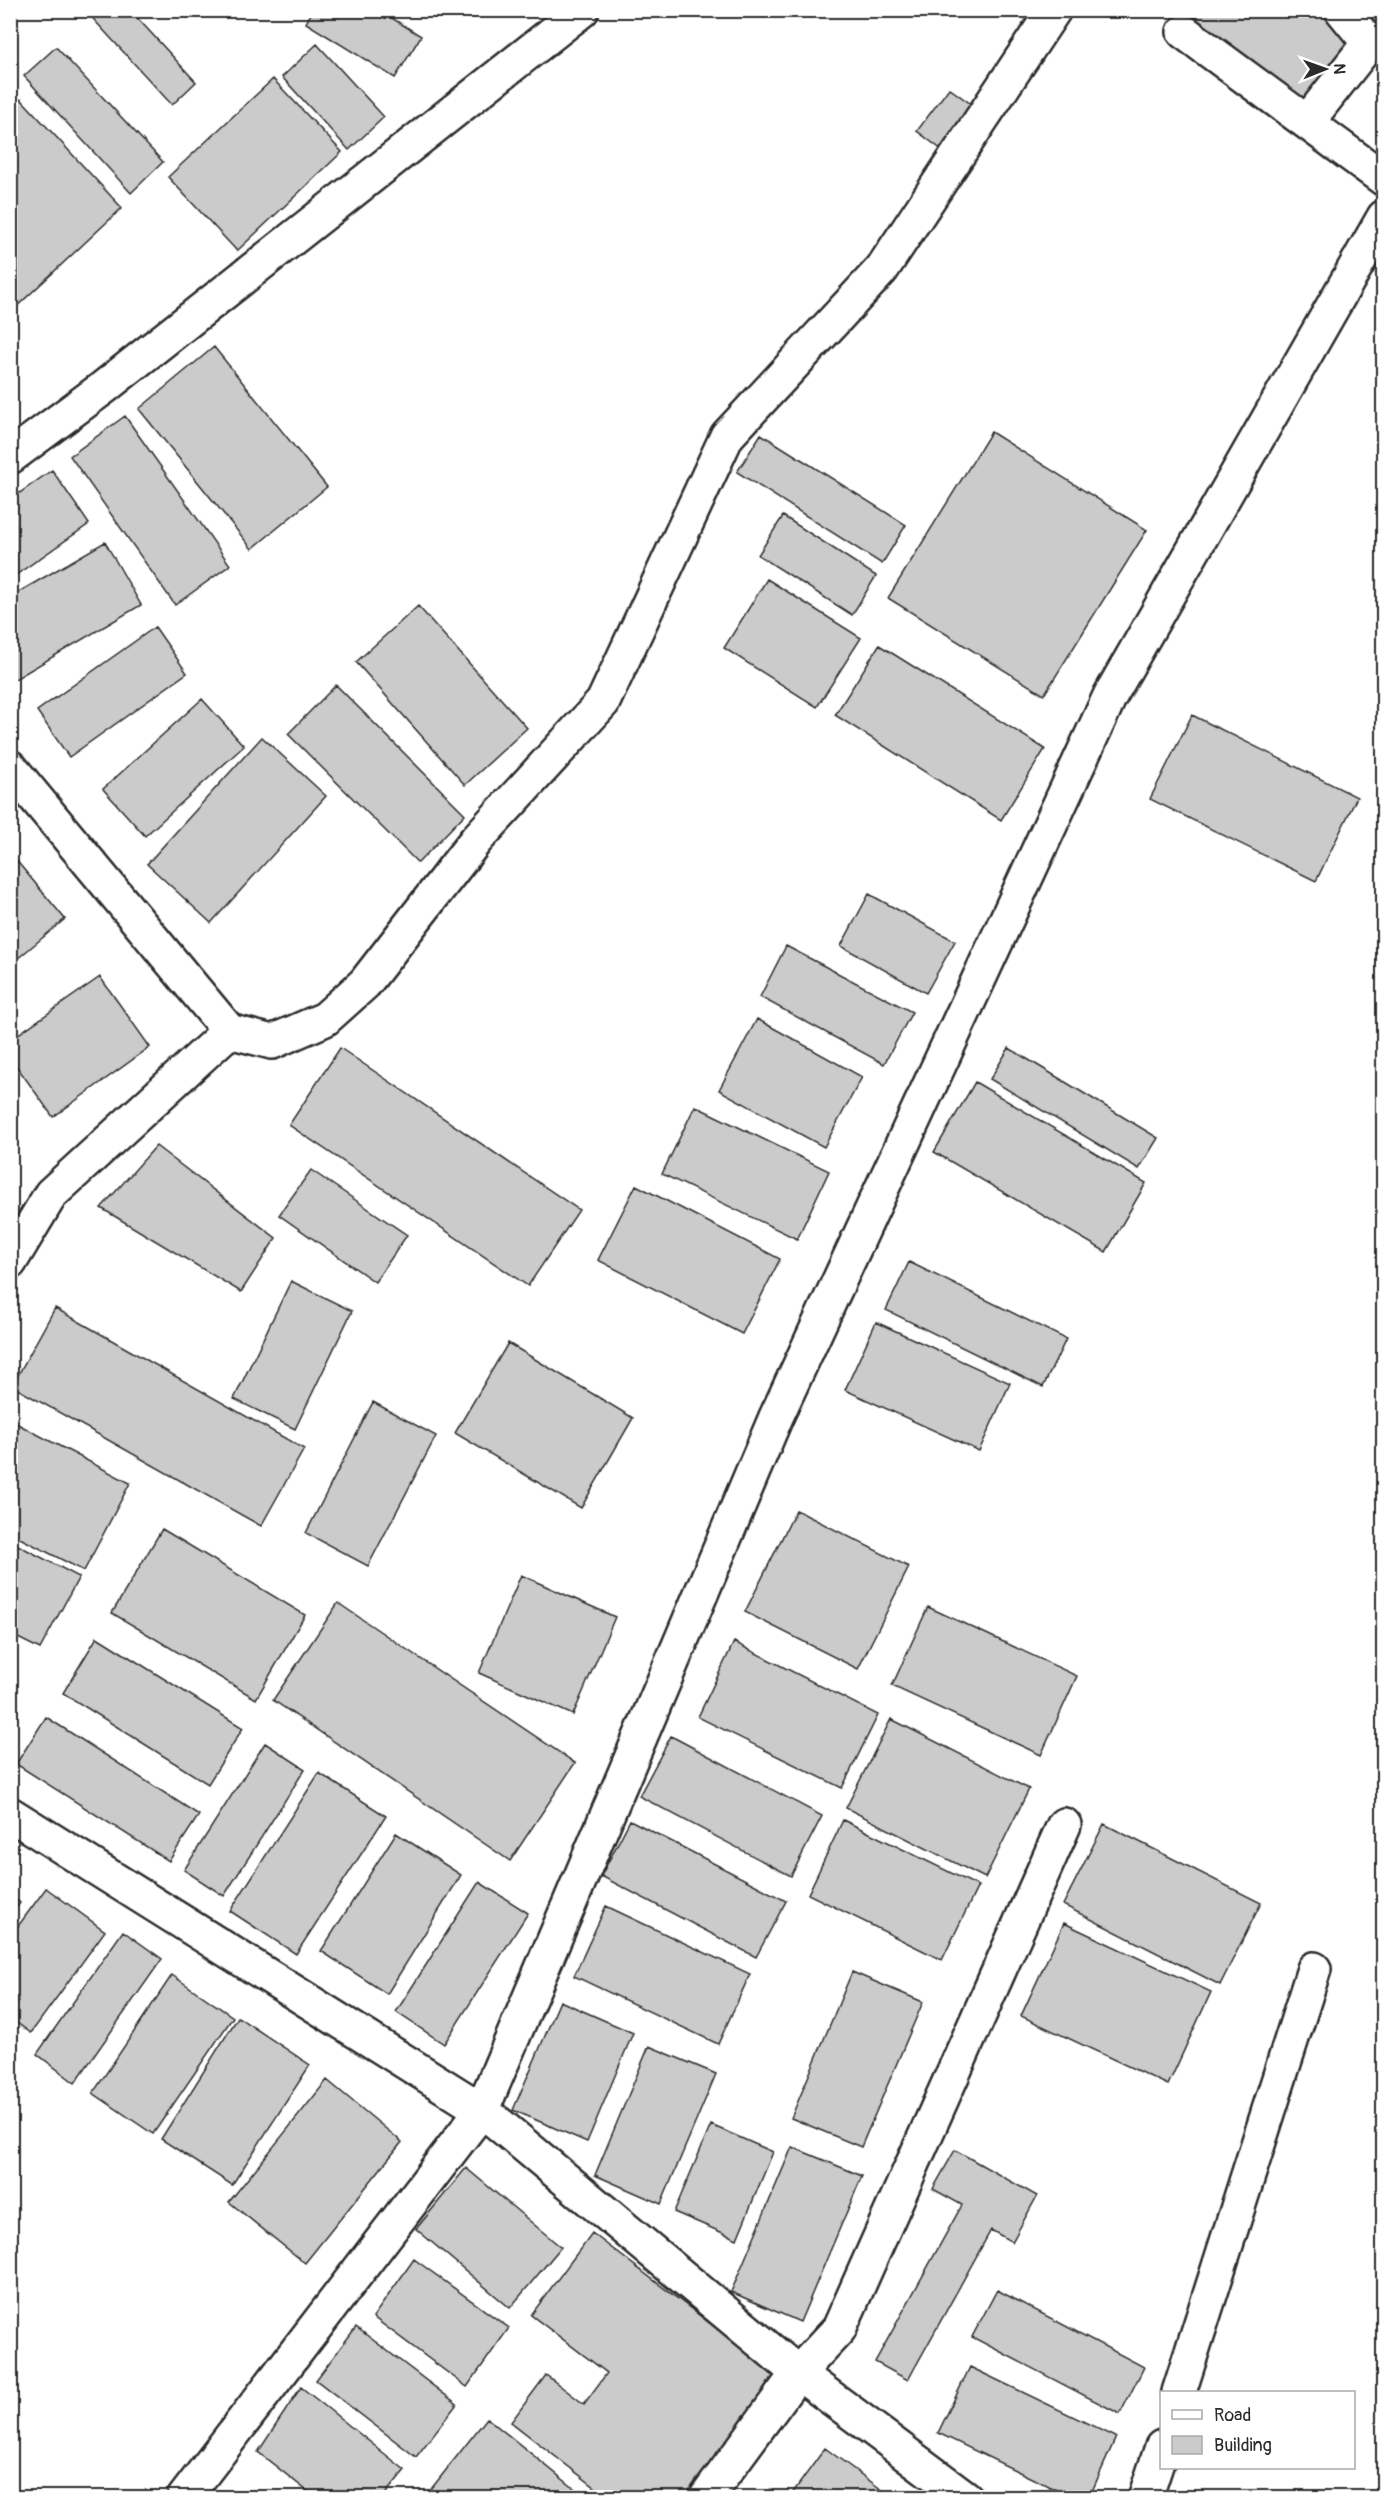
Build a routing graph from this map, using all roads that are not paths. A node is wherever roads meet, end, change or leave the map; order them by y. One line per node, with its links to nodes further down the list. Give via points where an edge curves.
1 (582, 10): 8 (street)
2 (1053, 10): 10 (street, via 882,269 727,435 603,702 476,840 365,983 325,1019 272,1042)
3 (1342, 10): 5 (street, via 1368,43)
4 (1184, 32): 5 (street)
5 (1306, 122): 6 (street)
6 (1383, 179)
7 (1383, 218): 15 (street, via 1110,696 776,1417)
8 (10, 457)
9 (10, 767): 10 (street)
10 (229, 1031): 11 (street, via 51,1194)
11 (10, 1262)
12 (10, 1814): 15 (street)
13 (1064, 1825): 16 (street, via 840,2330)
14 (1314, 1969): 17 (street)
15 (482, 2110): 16 (street); 19 (street)
16 (798, 2373): 20 (street); 21 (street)
17 (1179, 2391)
18 (1160, 2450): 22 (street)
19 (184, 2498)
20 (706, 2498)
21 (966, 2498)
22 (1146, 2498)

